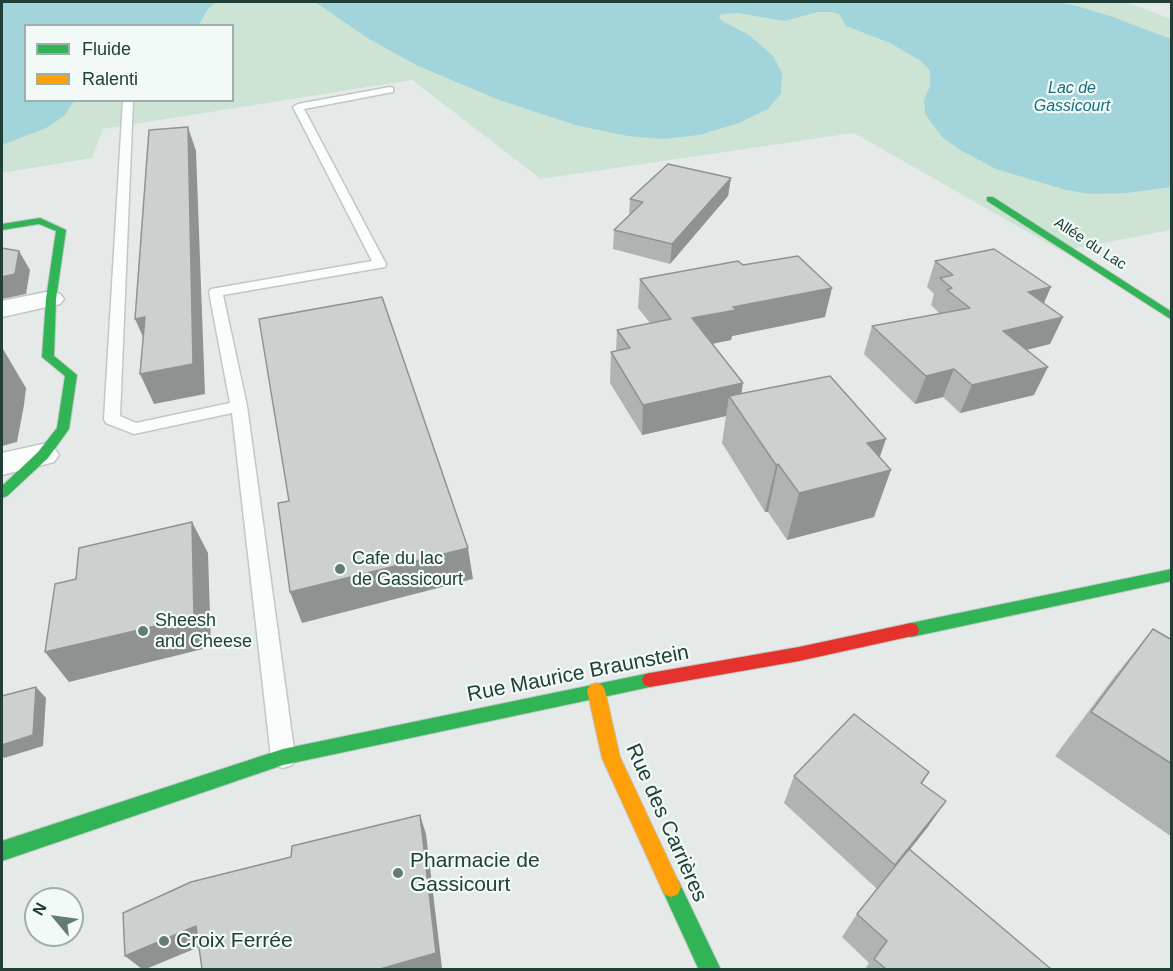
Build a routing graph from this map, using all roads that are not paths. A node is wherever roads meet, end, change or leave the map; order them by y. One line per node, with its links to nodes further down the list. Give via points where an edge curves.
1 (390, 90): 8 (lane, via 298,107 380,264 216,292)
2 (128, 102): 8 (lane, via 112,419 135,429)
3 (990, 199): 7 (street, Allée du Lac)
4 (2, 227): 5 (street, via 40,221 61,230)
5 (51, 299): 6 (street); 9 (street, via 48,357 71,375 63,429)
6 (2, 309)
7 (1172, 317)
8 (239, 406): 14 (lane)
9 (43, 455): 10 (street); 11 (street)
10 (2, 464)
11 (2, 493)
12 (1172, 575): 13 (street, Rue Maurice Braunstein, via 799,654)
13 (596, 690): 14 (street, Rue Maurice Braunstein); 16 (street, Rue des Carrières, via 611,758)
14 (283, 757): 15 (street, Rue Maurice Braunstein)
15 (2, 851)
16 (710, 969)

